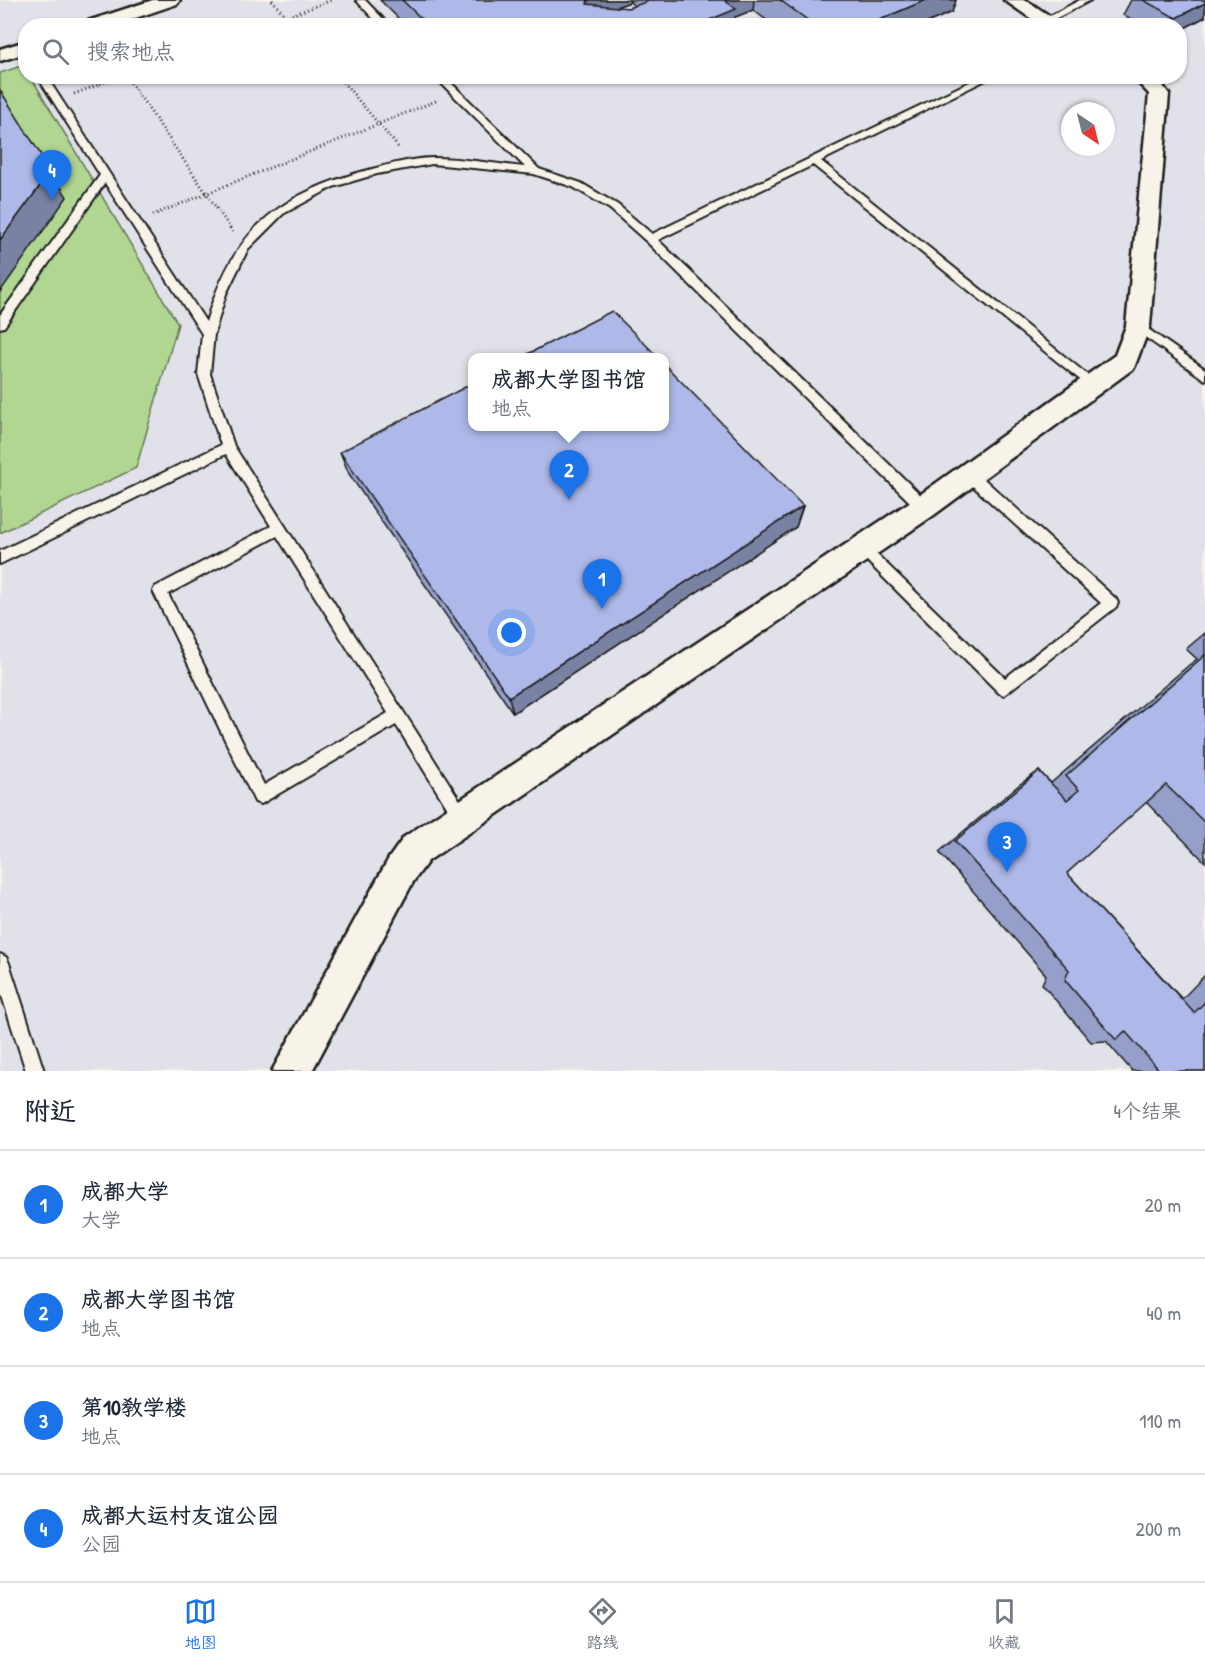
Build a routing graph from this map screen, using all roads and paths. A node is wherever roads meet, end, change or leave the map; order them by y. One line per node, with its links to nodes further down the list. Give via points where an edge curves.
1 (171, 0): 7 (street)
2 (272, 0): 10 (path)
3 (332, 0): 9 (path)
4 (360, 0): 11 (lane)
5 (1013, 0): 12 (street)
6 (1087, 0): 13 (lane)
7 (119, 6): 8 (street)
8 (103, 18)
9 (284, 18)
10 (287, 18)
11 (378, 18)
12 (1043, 18)
13 (1059, 18)
14 (18, 50): 15 (street)
15 (0, 55)
16 (46, 84): 24 (lane)
17 (99, 84): 24 (path)
18 (132, 84): 31 (path)
19 (345, 84): 26 (path)
20 (446, 84): 23 (lane)
21 (973, 84): 25 (lane)
22 (1151, 84): 33 (street, via 1159,94)
23 (455, 93): 27 (lane); 29 (path)
24 (56, 100): 28 (lane)
25 (814, 161): 30 (lane); 36 (lane)
26 (414, 164): 27 (lane, via 442,162); 31 (lane, via 329,185 279,211)
27 (535, 171): 30 (lane, via 586,190 614,207)
28 (105, 176): 29 (lane); 32 (lane)
29 (135, 222): 34 (lane)
30 (651, 240): 39 (lane)
31 (244, 247): 34 (lane, via 220,294)
32 (0, 324)
33 (1137, 326): 35 (lane); 36 (street, via 1125,361)
34 (208, 334): 37 (lane, via 204,374)
35 (1205, 375)
36 (1093, 384): 38 (street)
37 (228, 447): 40 (lane); 42 (lane)
38 (969, 474): 39 (street); 41 (lane, via 1111,603 1004,688)
39 (924, 507): 41 (street)
40 (279, 528): 43 (lane); 43 (lane, via 160,591 261,796)
41 (862, 549): 44 (street)
42 (0, 558)
43 (398, 715): 44 (lane)
44 (462, 816): 47 (street, via 416,849 401,870)
45 (0, 963): 46 (lane)
46 (35, 1071)
47 (291, 1071)

